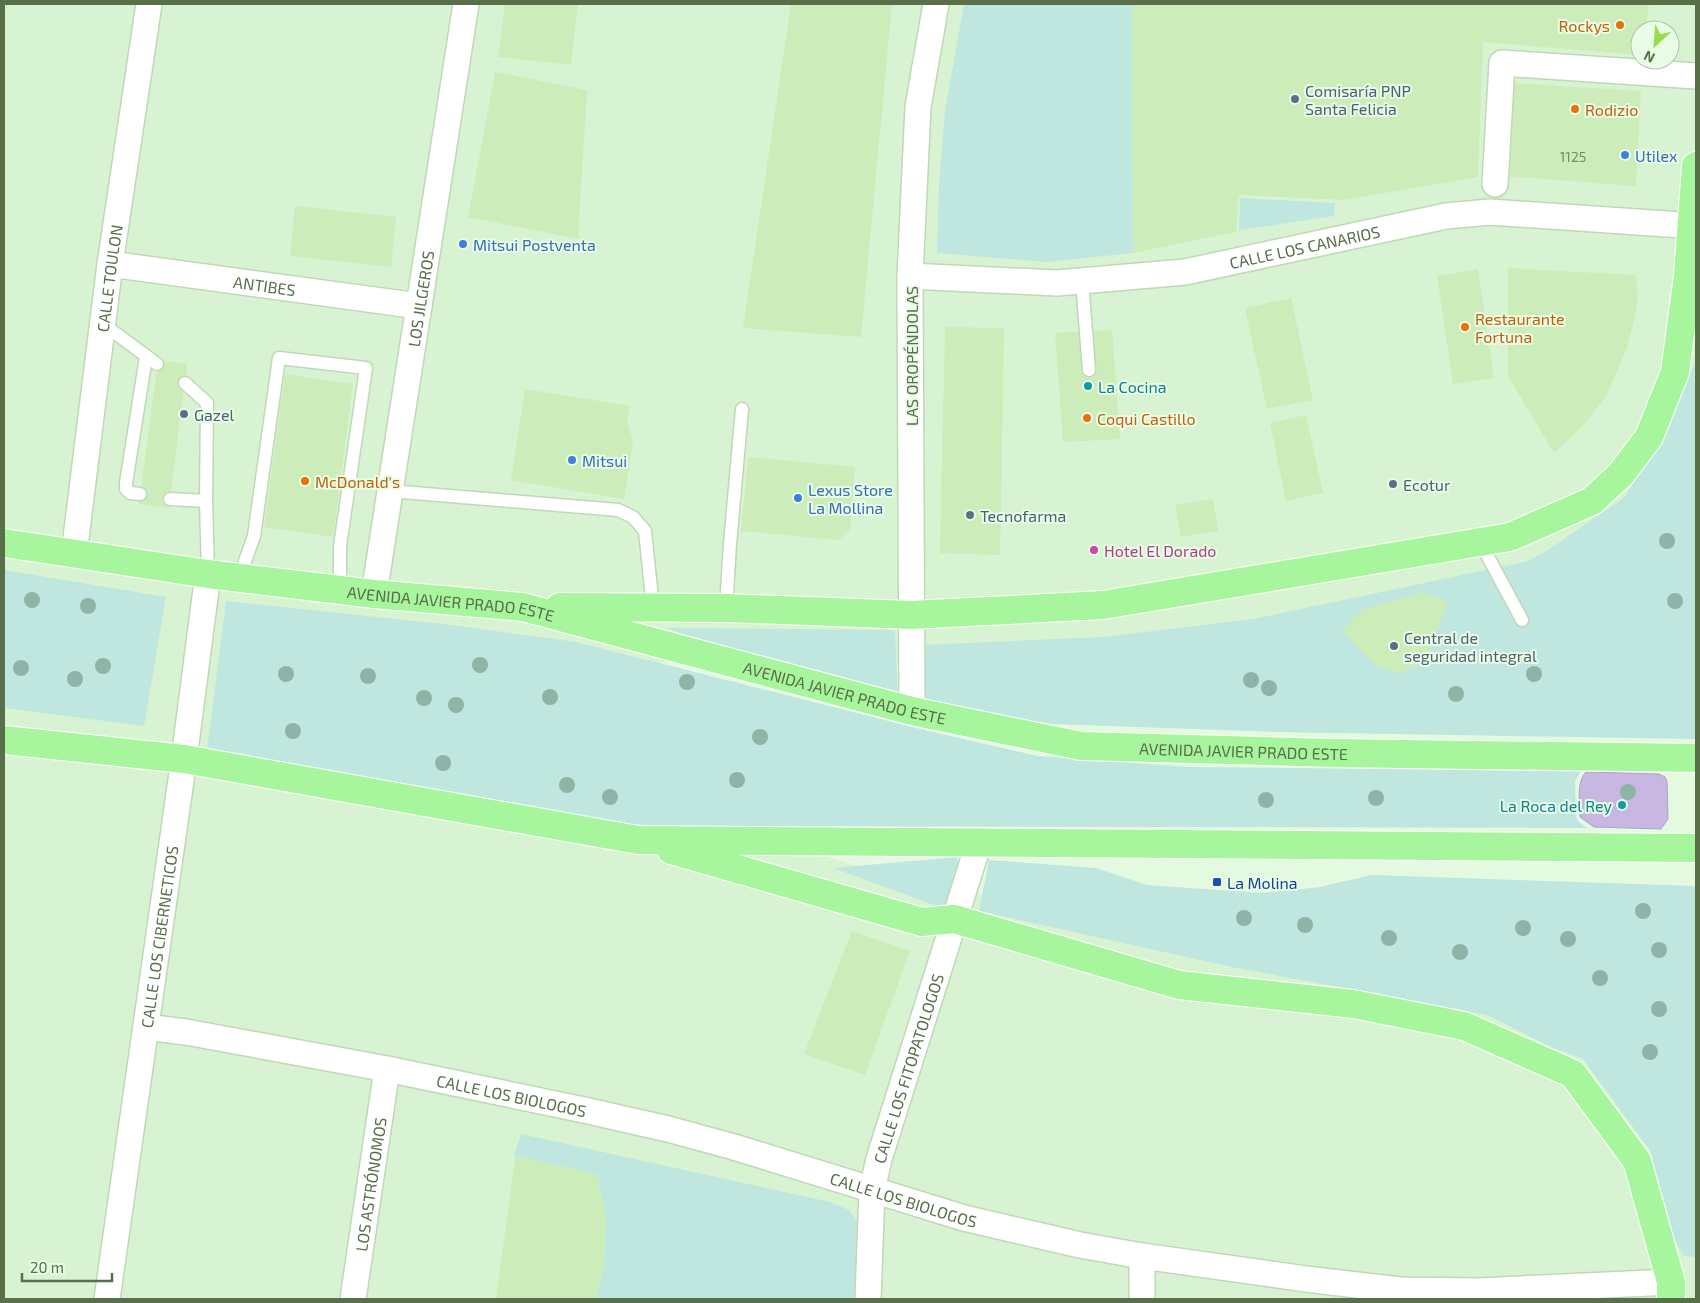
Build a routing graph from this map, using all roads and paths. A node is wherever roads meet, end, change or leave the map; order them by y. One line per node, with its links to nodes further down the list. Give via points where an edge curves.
1 (149, 4): 8 (street, CALLE TOULON)
2 (466, 4): 11 (street, LOS JILGEROS)
3 (936, 4): 9 (street, LAS OROPÉNDOLAS, via 918,107)
4 (1696, 76): 6 (street, via 1502,63)
5 (1696, 166): 7 (main road)
6 (1495, 184)
7 (1694, 226): 10 (street, CALLE LOS CANARIOS, via 1490,212 1446,216 1185,272); 22 (main road, via 1675,372 1650,436 1621,474 1592,501 1510,537)
8 (110, 264): 11 (street, ANTIBES); 12 (street, CALLE TOULON)
9 (910, 276): 10 (street, CALLE LOS CANARIOS, via 1057,283); 32 (street, LAS OROPÉNDOLAS)
10 (1082, 281): 15 (lane)
11 (419, 306): 18 (street, LOS JILGEROS)
12 (103, 324): 13 (lane); 24 (street, CALLE TOULON)
13 (146, 357): 14 (lane); 19 (lane, via 126,483 130,493)
14 (157, 364)
15 (1089, 370)
16 (185, 383): 21 (lane, via 207,404)
17 (742, 410): 31 (lane)
18 (390, 491): 28 (street, LOS JILGEROS); 30 (lane, via 618,510 633,517 645,531)
19 (140, 494)
20 (170, 499): 21 (lane)
21 (206, 501): 25 (lane)
22 (1480, 542): 32 (main road, via 1103,606); 33 (lane)
23 (4, 543): 24 (main road, AVENIDA JAVIER PRADO ESTE)
24 (74, 554): 25 (main road, AVENIDA JAVIER PRADO ESTE)
25 (208, 574): 26 (main road, AVENIDA JAVIER PRADO ESTE); 37 (street, CALLE LOS CIBERNETICOS)
26 (239, 578): 27 (main road, AVENIDA JAVIER PRADO ESTE); 27 (lane, via 254,536 279,358 366,368 340,546)
27 (340, 590): 28 (main road, AVENIDA JAVIER PRADO ESTE)
28 (374, 594): 29 (main road, AVENIDA JAVIER PRADO ESTE)
29 (522, 607): 30 (main road); 34 (main road, AVENIDA JAVIER PRADO ESTE)
30 (653, 608): 31 (main road)
31 (726, 608): 32 (main road)
32 (911, 615): 34 (street, LAS OROPÉNDOLAS)
33 (1522, 620)
34 (912, 711): 36 (main road, AVENIDA JAVIER PRADO ESTE, via 1081,746)
35 (4, 740): 37 (main road)
36 (1696, 758)
37 (184, 759): 38 (main road); 42 (street, CALLE LOS CIBERNETICOS)
38 (638, 840): 39 (main road); 41 (main road, via 922,922)
39 (979, 842): 40 (main road); 41 (street, CALLE LOS FITOPATOLOGOS)
40 (1696, 848)
41 (954, 919): 44 (street, CALLE LOS FITOPATOLOGOS); 46 (main road, via 1179,985 1354,1004 1464,1026 1573,1074 1637,1161)
42 (146, 1027): 43 (street, CALLE LOS BIOLOGOS); 48 (street, CALLE LOS CIBERNETICOS)
43 (387, 1069): 44 (street, CALLE LOS BIOLOGOS, via 668,1129); 49 (street, LOS ASTRÓNOMOS)
44 (872, 1190): 45 (street, CALLE LOS BIOLOGOS, via 964,1218); 50 (street, CALLE LOS FITOPATOLOGOS)
45 (1142, 1256): 47 (street, CALLE LOS BIOLOGOS); 51 (street)
46 (1671, 1291): 47 (street, CALLE LOS BIOLOGOS, via 1488,1290)
47 (1400, 1294)
48 (107, 1299)
49 (353, 1299)
50 (868, 1299)
51 (1142, 1299)

